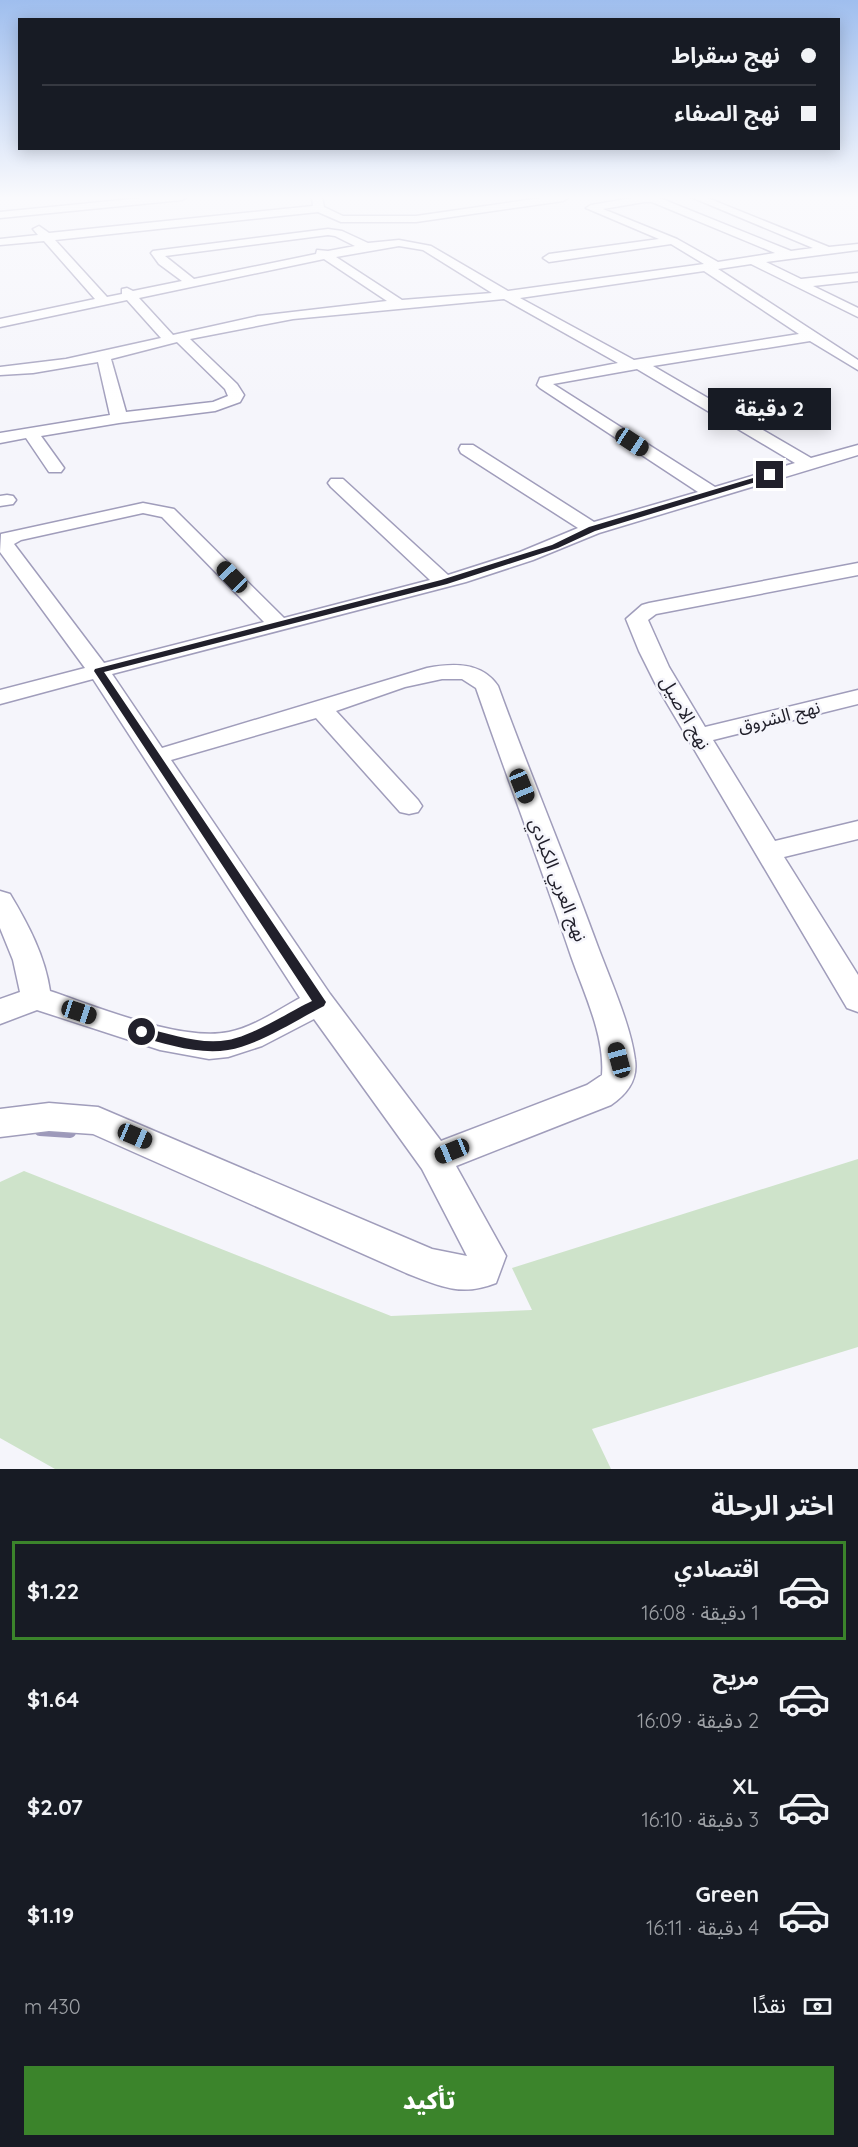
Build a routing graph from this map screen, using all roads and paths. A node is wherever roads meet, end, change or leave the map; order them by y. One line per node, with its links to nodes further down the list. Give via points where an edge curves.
1 (72, 266): 14 (street)
2 (169, 266): 10 (street)
3 (268, 266): 10 (street)
4 (341, 266): 17 (street)
5 (455, 266): 13 (street)
6 (719, 266): 8 (street)
7 (765, 266): 11 (street)
8 (712, 267): 13 (street); 21 (street)
9 (858, 277): 11 (street)
10 (190, 282): 12 (street)
11 (802, 283): 16 (street)
12 (129, 294): 14 (street); 22 (street)
13 (507, 295): 17 (street); 26 (street)
14 (102, 299): 19 (street); 20 (street)
15 (858, 301): 16 (street)
16 (840, 303): 18 (street)
17 (400, 304): 22 (street, via 298,314)
18 (858, 313)
19 (0, 317)
20 (0, 323)
21 (812, 336): 24 (street); 26 (street)
22 (174, 337): 25 (street); 29 (street, via 232,387 235,399 214,406)
23 (858, 349): 24 (street)
24 (837, 352): 27 (street)
25 (104, 358): 28 (street, via 50,368); 29 (street)
26 (635, 364): 34 (street); 37 (street, via 544,383)
27 (858, 366)
28 (0, 371)
29 (119, 418): 30 (street)
30 (31, 433): 31 (street); 35 (street)
31 (0, 438)
32 (467, 449): 38 (street)
33 (858, 450): 34 (street)
34 (807, 463): 37 (street)
35 (55, 468)
36 (337, 483): 40 (street)
37 (714, 494): 38 (street)
38 (592, 529): 40 (street, via 555,546)
39 (858, 569): 46 (street, نهج الاصيل, via 649,609 638,616 641,633)
40 (444, 582): 41 (street)
41 (279, 625): 42 (street); 42 (street, via 185,528 161,510 143,508 8,538 5,546)
42 (99, 671): 43 (street); 47 (street)
43 (0, 697)
44 (858, 697): 46 (street, نهج الشروق)
45 (321, 709): 47 (street, نهج العربي الكبادي); 48 (street); 57 (street, نهج العربي الكبادي, via 421,676 468,672 480,677 493,699 570,910 619,1060 618,1078 599,1095)
46 (699, 736): 50 (street, نهج الاصيل)
47 (156, 757): 54 (street)
48 (409, 806)
49 (858, 830): 50 (street)
50 (767, 852): 53 (street, نهج الاصيل)
51 (0, 901): 52 (street, via 27,955)
52 (36, 998): 54 (street, via 142,1032 216,1047 244,1040); 55 (street)
53 (858, 1000)
54 (319, 1002): 57 (street)
55 (0, 1012)
56 (0, 1123): 57 (street, via 44,1116 98,1121 400,1253 441,1268 475,1274 483,1271 487,1256)
57 (434, 1159)

